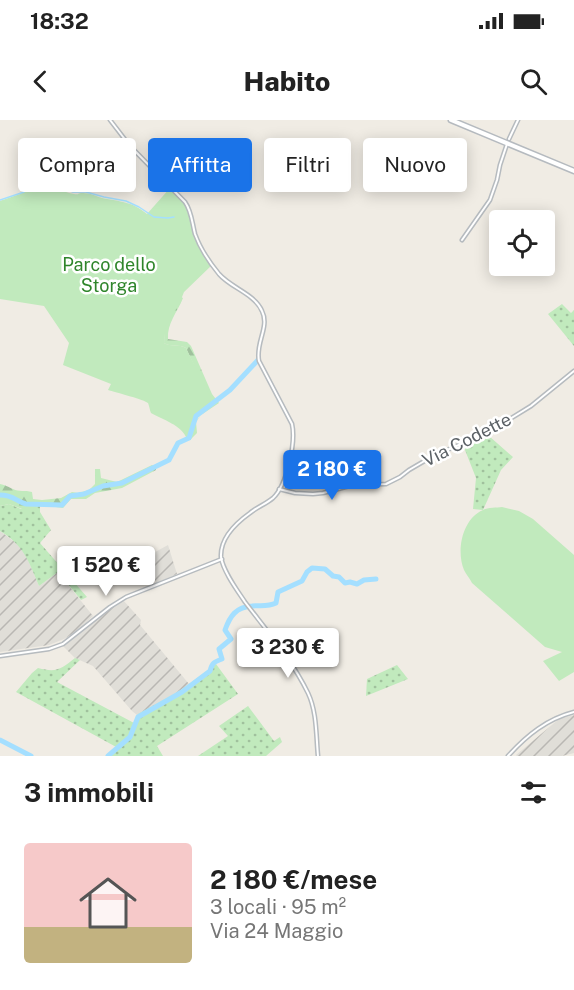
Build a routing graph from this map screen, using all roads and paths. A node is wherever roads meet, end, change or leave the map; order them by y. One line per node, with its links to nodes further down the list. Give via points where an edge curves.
1 (110, 120): 8 (street, via 130,146 186,202 200,245 220,275 260,306 264,323 257,350 259,361 293,429 288,467)
2 (451, 120): 4 (street)
3 (518, 120): 4 (street)
4 (508, 141): 5 (street); 6 (street, via 490,200)
5 (574, 171)
6 (462, 240)
7 (574, 371): 8 (street, Via Codette, via 531,406 487,433 433,456 386,484 353,485 313,494)
8 (279, 489): 9 (street, via 230,531)
9 (222, 559): 10 (street, via 126,597 63,644); 12 (street, via 231,580 308,694 315,714)
10 (0, 656)
11 (574, 712): 13 (street, via 535,730)
12 (318, 756)
13 (508, 756)

